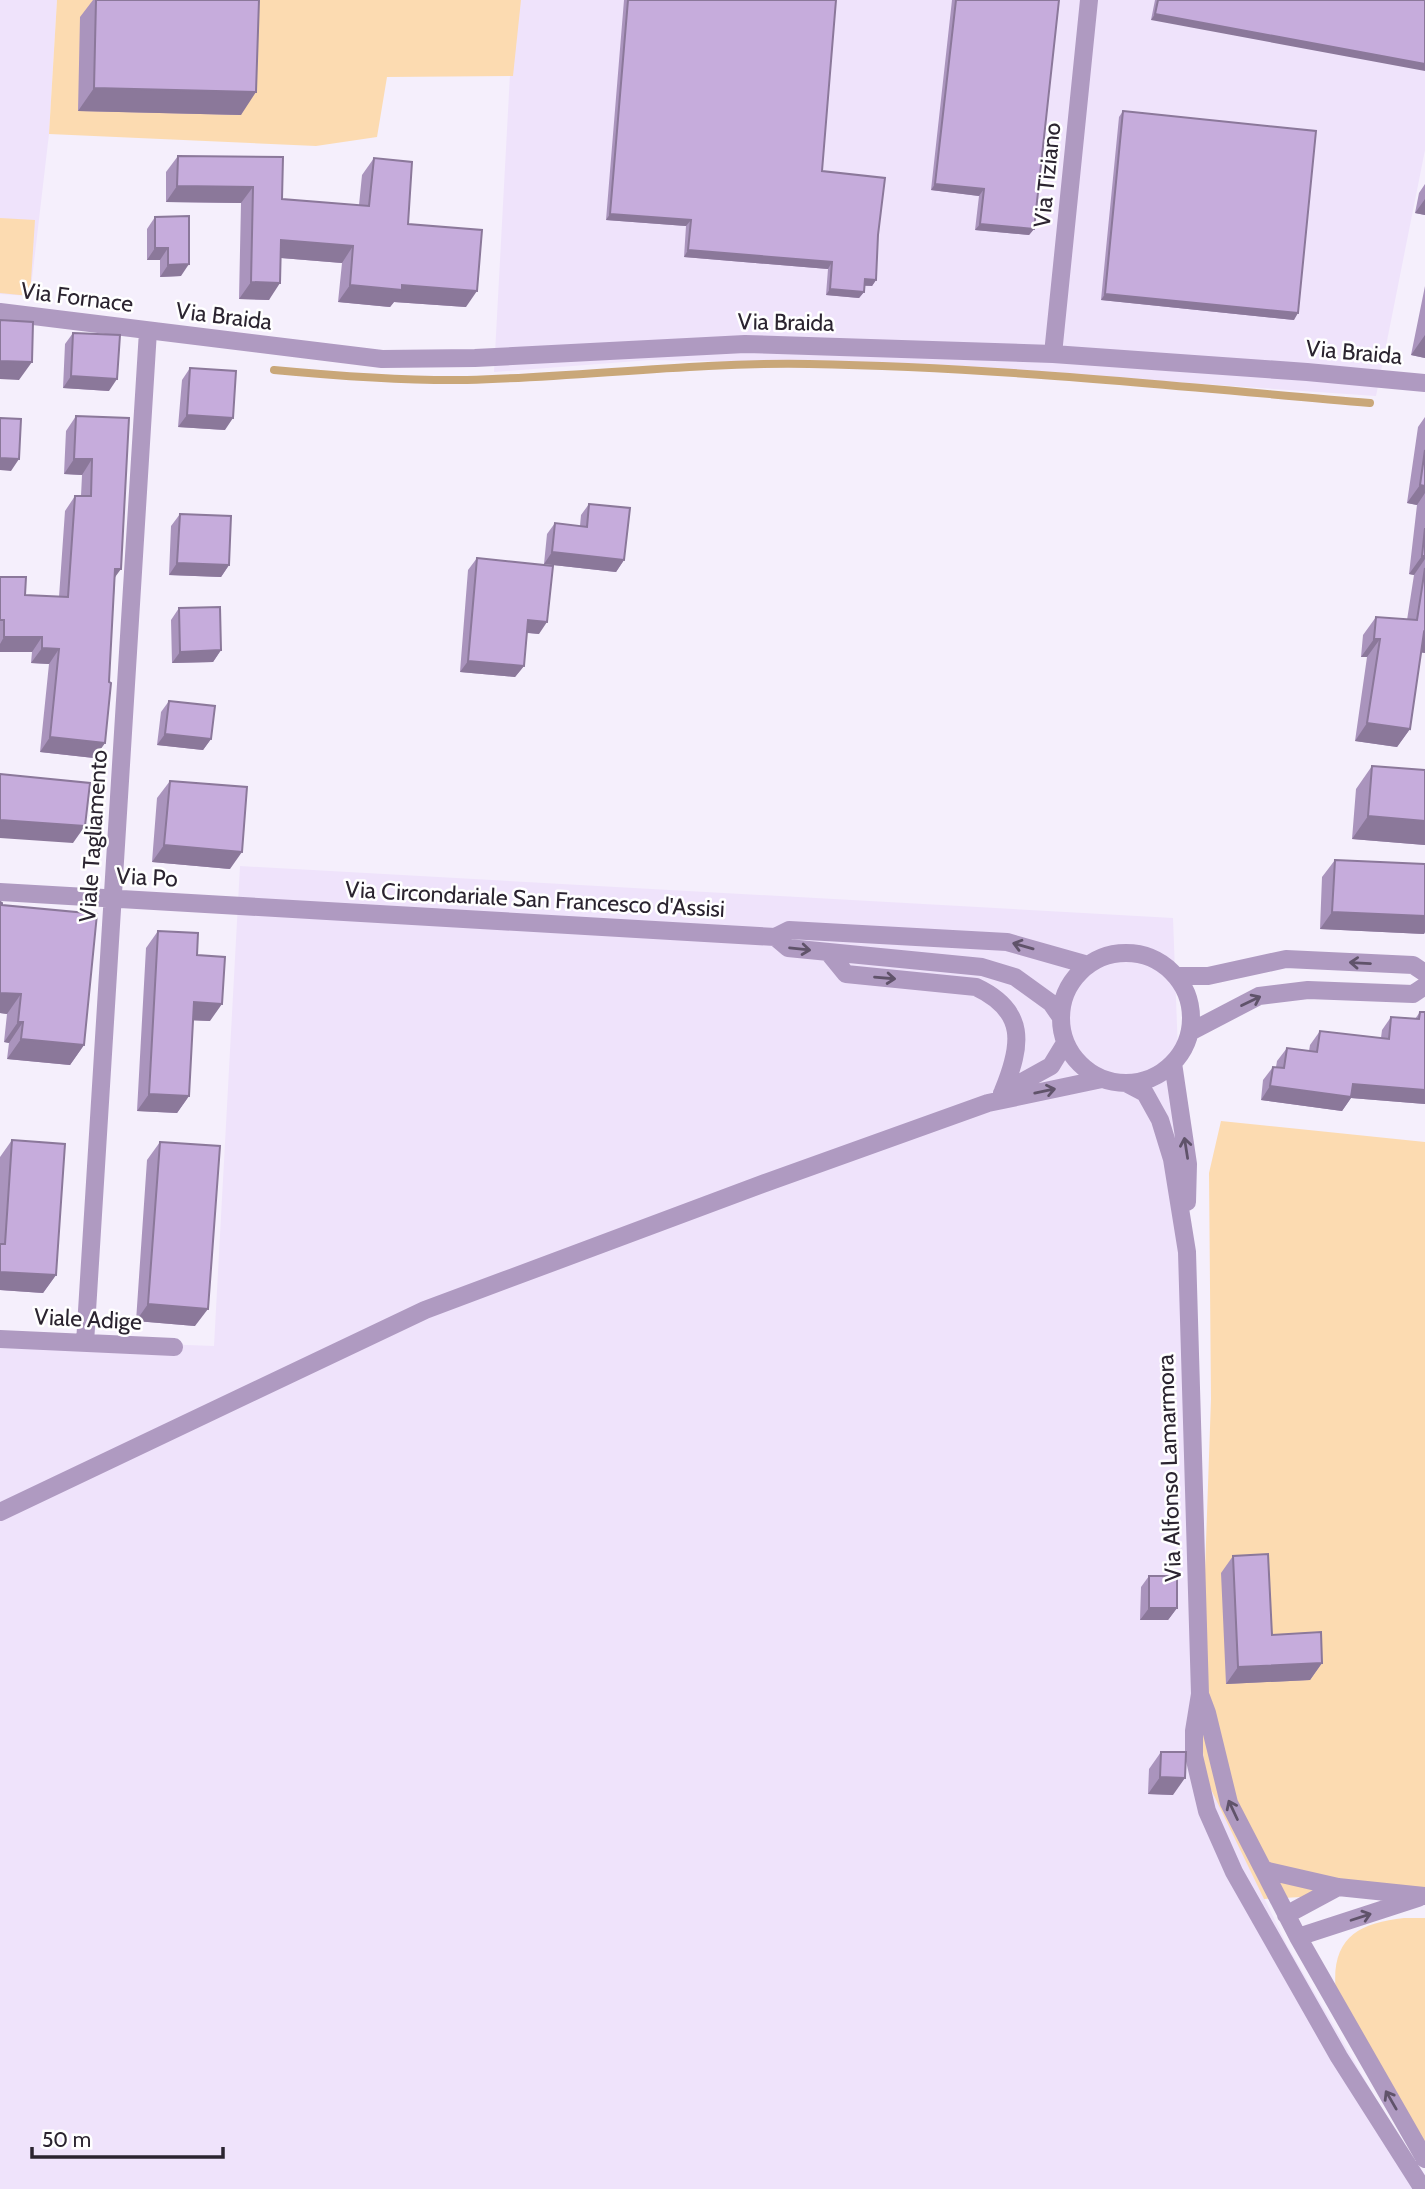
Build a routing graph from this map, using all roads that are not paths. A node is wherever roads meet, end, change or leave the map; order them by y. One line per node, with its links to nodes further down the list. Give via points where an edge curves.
1 (1089, 0): 4 (street, Via Tiziano)
2 (0, 312): 3 (street, Via Fornace)
3 (148, 331): 4 (street, Via Braida, via 382,359 745,344); 7 (street, Viale Tagliamento)
4 (1053, 354): 5 (street, Via Braida)
5 (1425, 383)
6 (0, 892): 7 (street, Via Po)
7 (113, 900): 8 (street, Via Po); 25 (street, Viale Tagliamento)
8 (292, 909): 9 (street, Via Circondariale San Francesco d'Assisi)
9 (775, 937): 10 (street, Via Circondariale San Francesco d'Assisi, one-way to 10, via 788,948); 11 (street, Via Circondariale San Francesco d'Assisi, one-way to 9, via 1007,942 789,930)
10 (828, 952): 15 (street, Via Circondariale San Francesco d'Assisi, via 982,967 1014,977 1051,1003); 21 (street, one-way to 21, via 846,974 976,987 993,995 1012,1016 1017,1037 1014,1064)
11 (1088, 965): 13 (street, via 1105,956 1144,955); 15 (street, via 1064,996)
12 (1425, 974): 13 (street, one-way to 13, via 1413,965 1286,959 1208,976)
13 (1176, 976): 16 (street, via 1190,1002)
14 (1425, 986): 16 (street, one-way to 14, via 1259,996 1308,990 1413,994)
15 (1060, 1016): 17 (street)
16 (1190, 1032): 18 (street)
17 (1065, 1043): 19 (street, via 1087,1071); 21 (street, via 1051,1066)
18 (1174, 1063): 20 (street, via 1144,1081); 23 (street, one-way to 18, via 1188,1164)
19 (1102, 1079): 20 (street); 22 (street, one-way to 19)
20 (1126, 1083): 23 (street, via 1145,1093 1160,1120 1172,1159)
21 (1003, 1091): 22 (street)
22 (988, 1103): 27 (street, via 425,1310)
23 (1186, 1241): 28 (street, Via Alfonso Lamarmora)
24 (0, 1339): 25 (street, Viale Adige)
25 (85, 1343): 26 (street, Viale Adige)
26 (174, 1347)
27 (0, 1512)
28 (1200, 1694): 29 (street, Via Alfonso Lamarmora, via 1194,1756); 30 (street, Via Alfonso Lamarmora, one-way to 28, via 1229,1803)
29 (1215, 1830): 33 (street, Via Alfonso Lamarmora); 35 (street, Via Alfonso Lamarmora)
30 (1264, 1870): 31 (street); 33 (street, Via Alfonso Lamarmora)
31 (1338, 1887): 32 (street); 33 (street)
32 (1424, 1896): 34 (street, one-way to 32)
33 (1282, 1923): 34 (street, Via Alfonso Lamarmora); 35 (street, Via Alfonso Lamarmora, via 1332,2024)
34 (1298, 1937): 36 (street, Via Alfonso Lamarmora, one-way to 34)
35 (1339, 2057): 37 (street, Via Alfonso Lamarmora)
36 (1425, 2159)
37 (1423, 2189)

